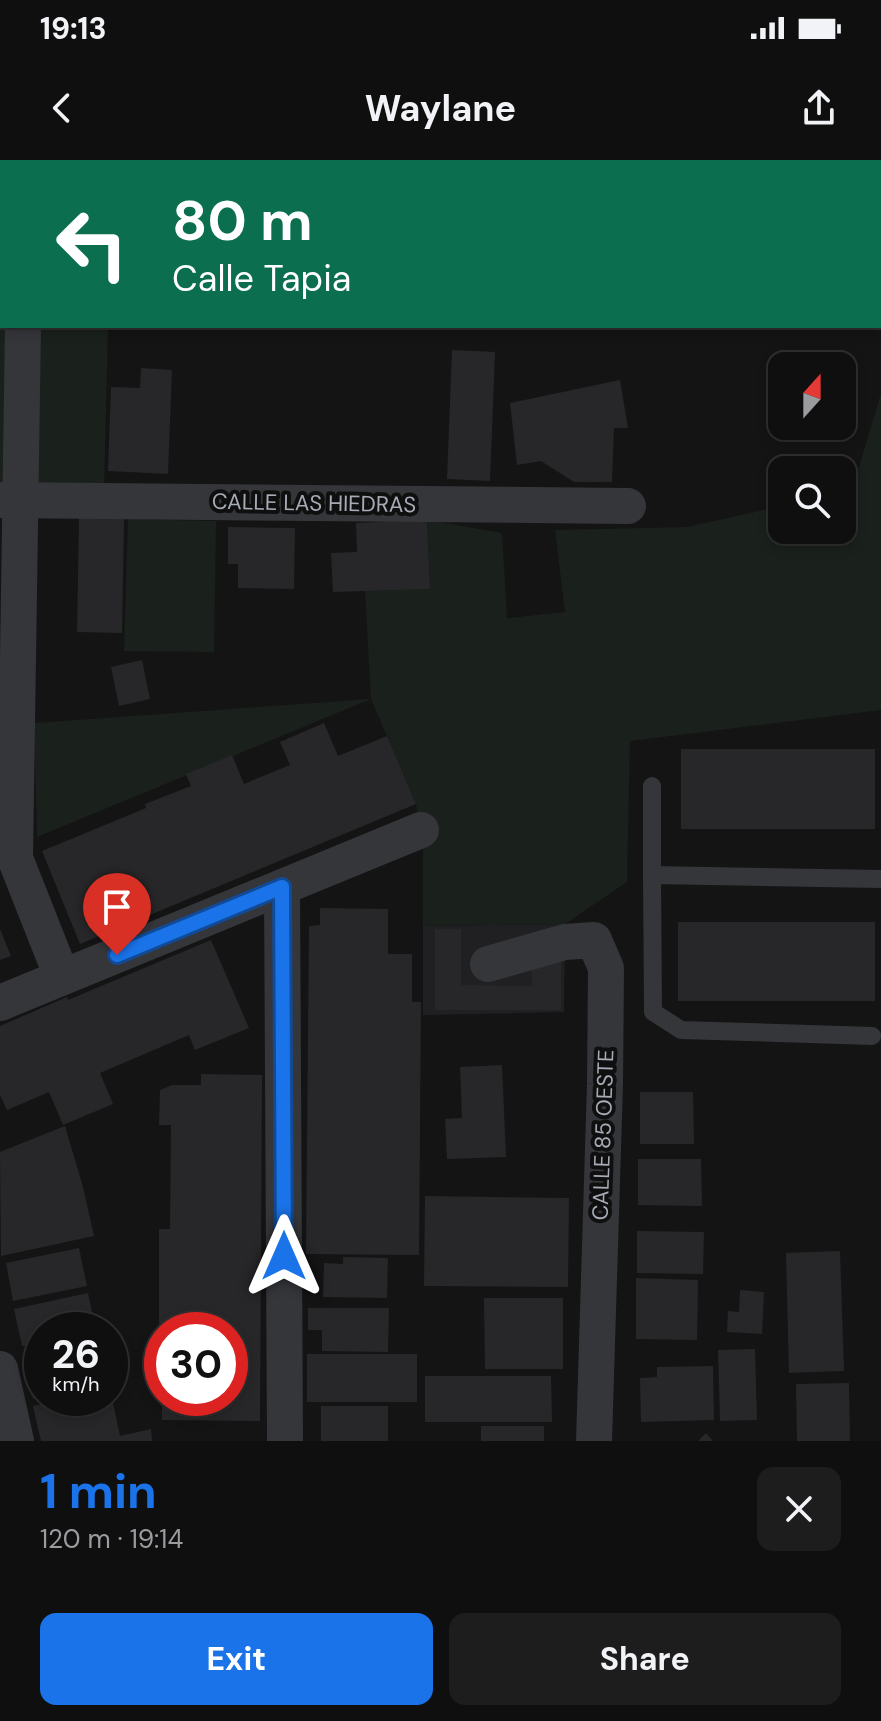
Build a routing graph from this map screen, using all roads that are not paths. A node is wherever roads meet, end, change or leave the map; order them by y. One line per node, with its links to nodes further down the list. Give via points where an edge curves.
1 (23, 328): 2 (street)
2 (10, 500): 3 (street, CALLE LAS HIEDRAS); 6 (street)
3 (628, 506)
4 (652, 786): 7 (lane)
5 (421, 830): 9 (street)
6 (8, 841): 11 (street)
7 (652, 875): 8 (lane); 13 (lane, via 653,1012 681,1030)
8 (881, 879)
9 (282, 887): 11 (street); 16 (street)
10 (488, 964): 17 (street, CALLE 85 OESTE, via 565,942 594,940 606,968)
11 (62, 977): 12 (street)
12 (0, 1003)
13 (872, 1036)
14 (0, 1369): 15 (street)
15 (16, 1441)
16 (285, 1441)
17 (594, 1441)

